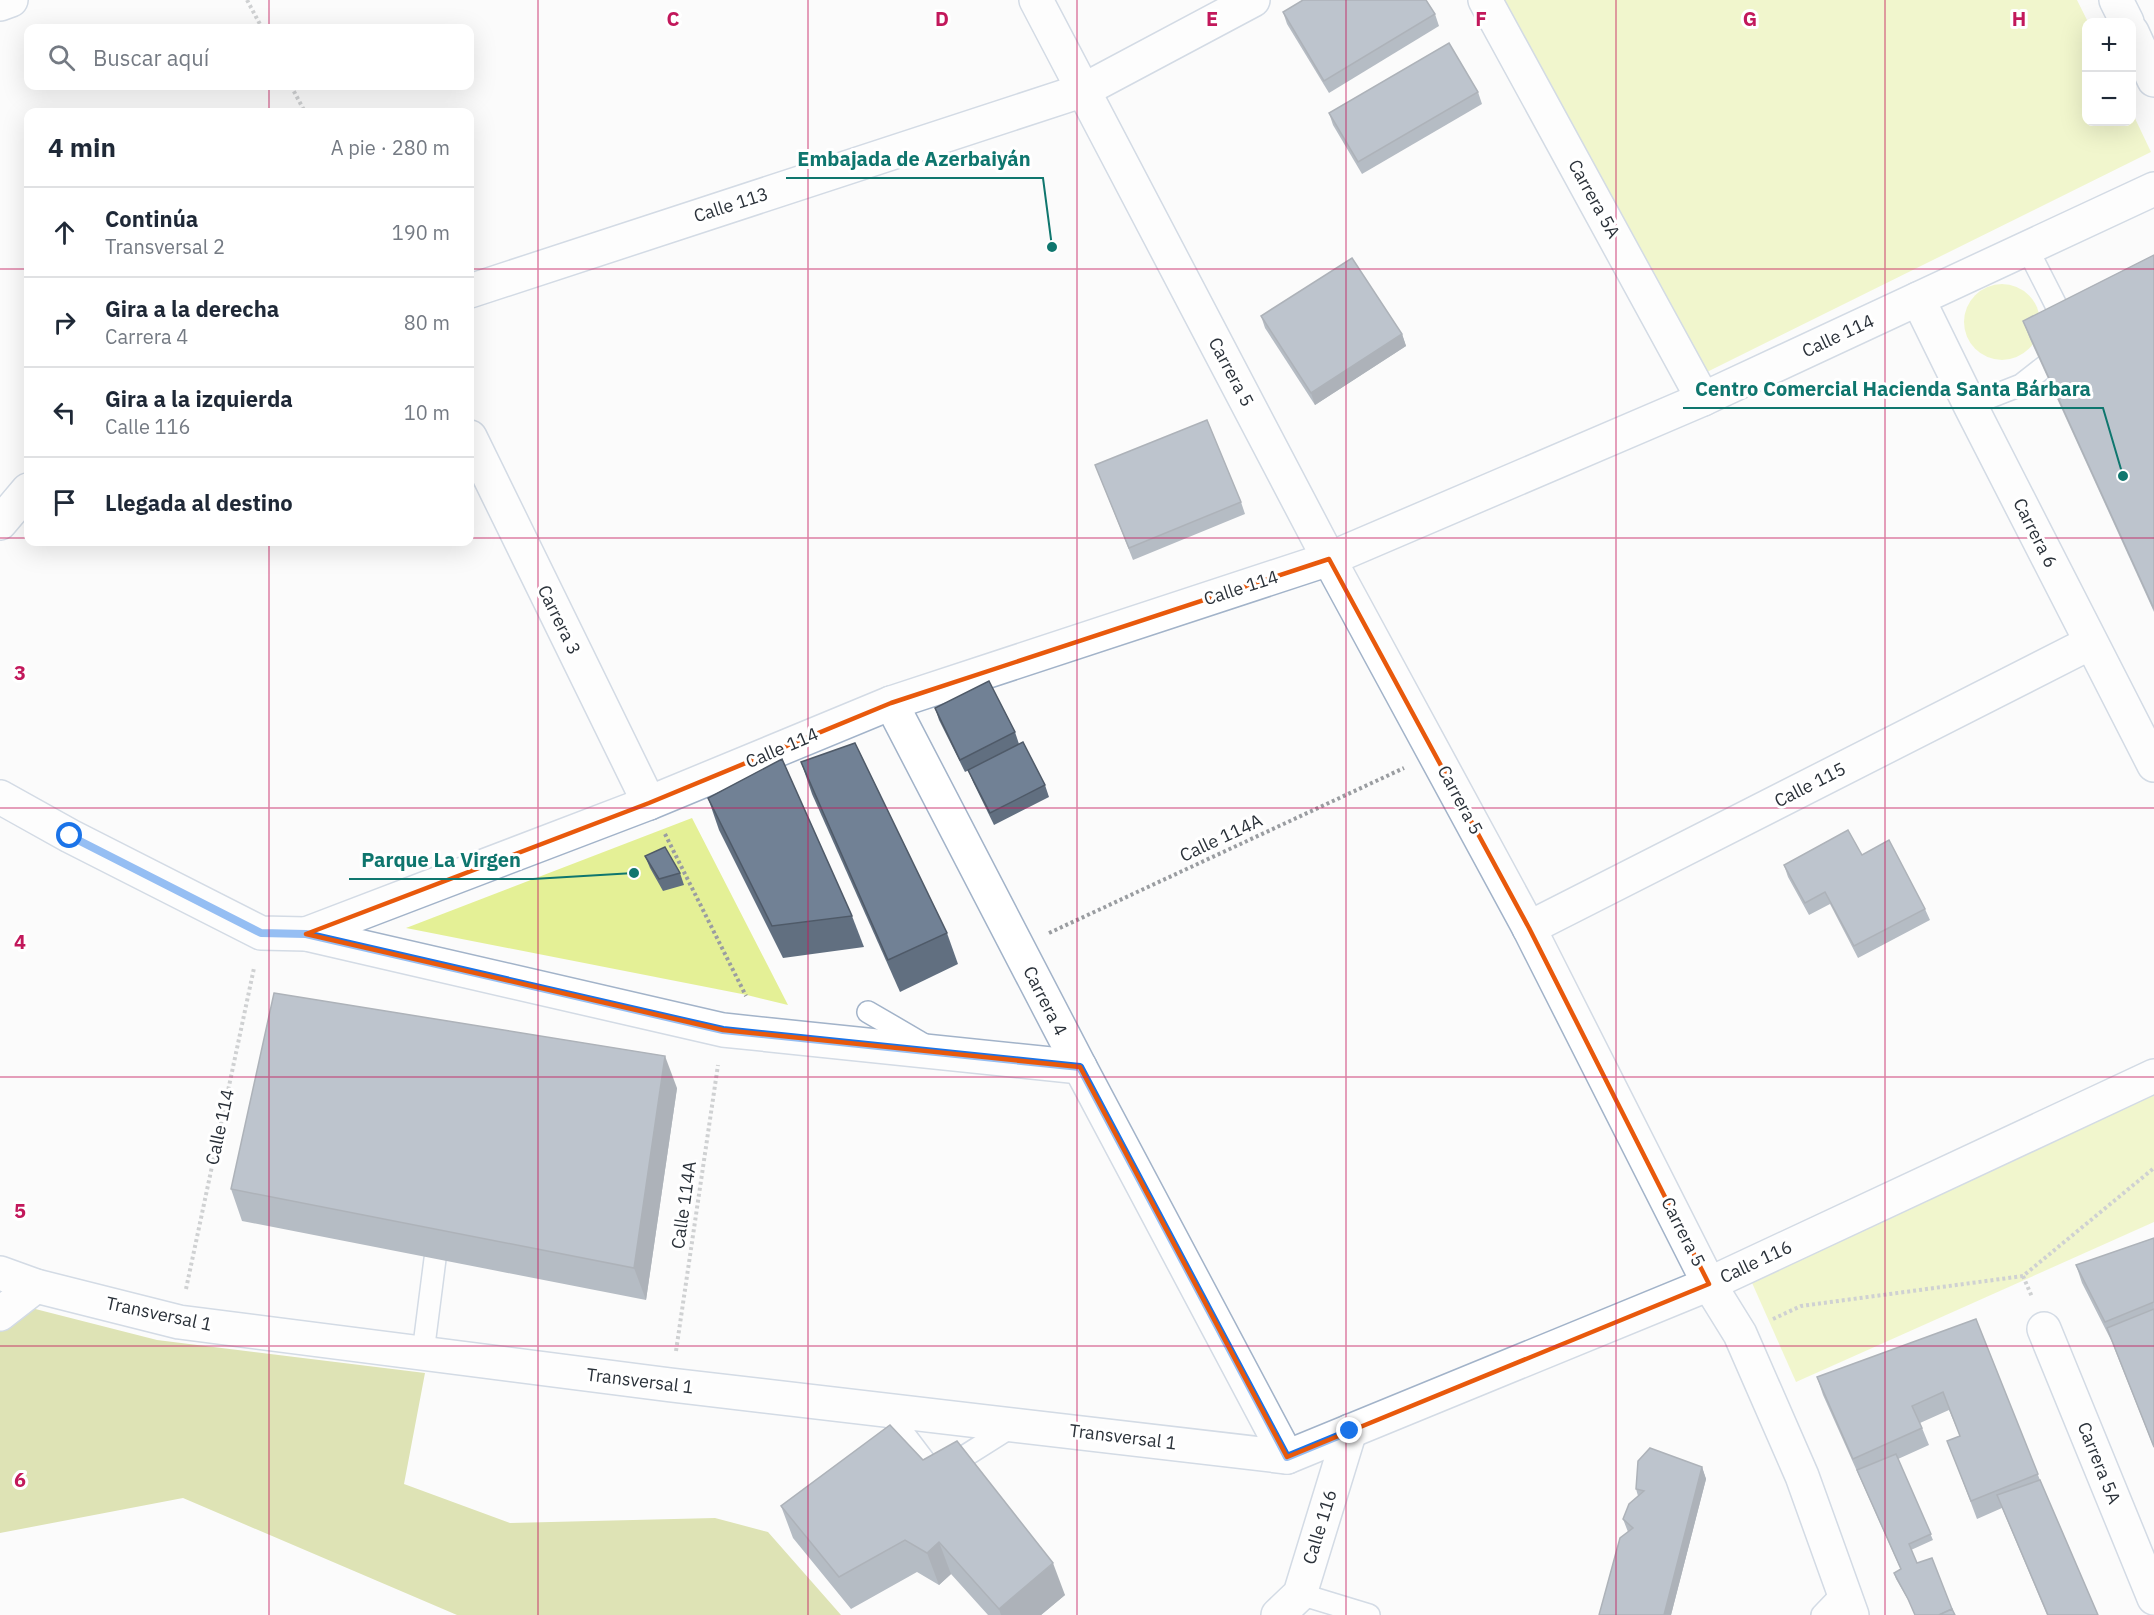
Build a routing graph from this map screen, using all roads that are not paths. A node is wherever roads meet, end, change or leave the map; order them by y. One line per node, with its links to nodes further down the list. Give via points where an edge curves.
1 (10, 0): 6 (street)
2 (1036, 0): 10 (street, Carrera 5)
3 (1254, 0): 10 (street, Calle 113)
4 (1485, 0): 15 (street, Carrera 5A)
5 (2116, 0): 7 (street)
6 (0, 4)
7 (2125, 18)
8 (2136, 41): 9 (street)
9 (2154, 80)
10 (1084, 90): 13 (street, Calle 113); 20 (street, Carrera 5)
11 (2154, 189): 12 (street, Calle 114)
12 (2027, 248): 14 (street, Calle 114); 16 (lane, via 2060,313 2064,340 2053,360 2021,386)
13 (474, 290)
14 (1918, 299): 15 (street, Calle 114); 16 (street, Carrera 6)
15 (1703, 399): 20 (street, Calle 114)
16 (1970, 405): 21 (street, Carrera 6)
17 (474, 445): 25 (street, Carrera 3)
18 (24, 495): 19 (street)
19 (0, 523)
20 (1329, 559): 22 (street, Calle 114); 26 (street, Carrera 5)
21 (2090, 643): 23 (street, Carrera 6); 26 (street, Calle 115)
22 (891, 703): 25 (street, Calle 114); 30 (street, Carrera 4)
23 (2154, 765)
24 (0, 797): 27 (street, via 261,933)
25 (649, 803): 27 (street, Calle 114)
26 (1529, 928): 34 (street, Carrera 5)
27 (306, 934): 29 (street, via 723,1030)
28 (868, 1012): 29 (lane)
29 (936, 1052): 30 (street)
30 (1080, 1067): 42 (street, Carrera 4)
31 (2154, 1076): 34 (street, Calle 116)
32 (435, 1259): 38 (lane)
33 (0, 1273): 35 (street, Transversal 1)
34 (1709, 1284): 41 (street, Calle 116); 45 (street, Carrera 5, via 1740,1334 1802,1476)
35 (36, 1286): 36 (street); 38 (street, Transversal 1, via 179,1322)
36 (0, 1314)
37 (2044, 1329): 43 (street, Carrera 5A)
38 (423, 1353): 39 (street, Transversal 1)
39 (886, 1410): 40 (street, Transversal 1); 40 (lane, via 935,1475)
40 (1014, 1425): 42 (street, Transversal 1)
41 (1350, 1431): 42 (street, Calle 116); 44 (street, Calle 116)
42 (1287, 1457)
43 (2154, 1598)
44 (1289, 1604): 46 (lane)
45 (1840, 1607)
46 (1370, 1615)

